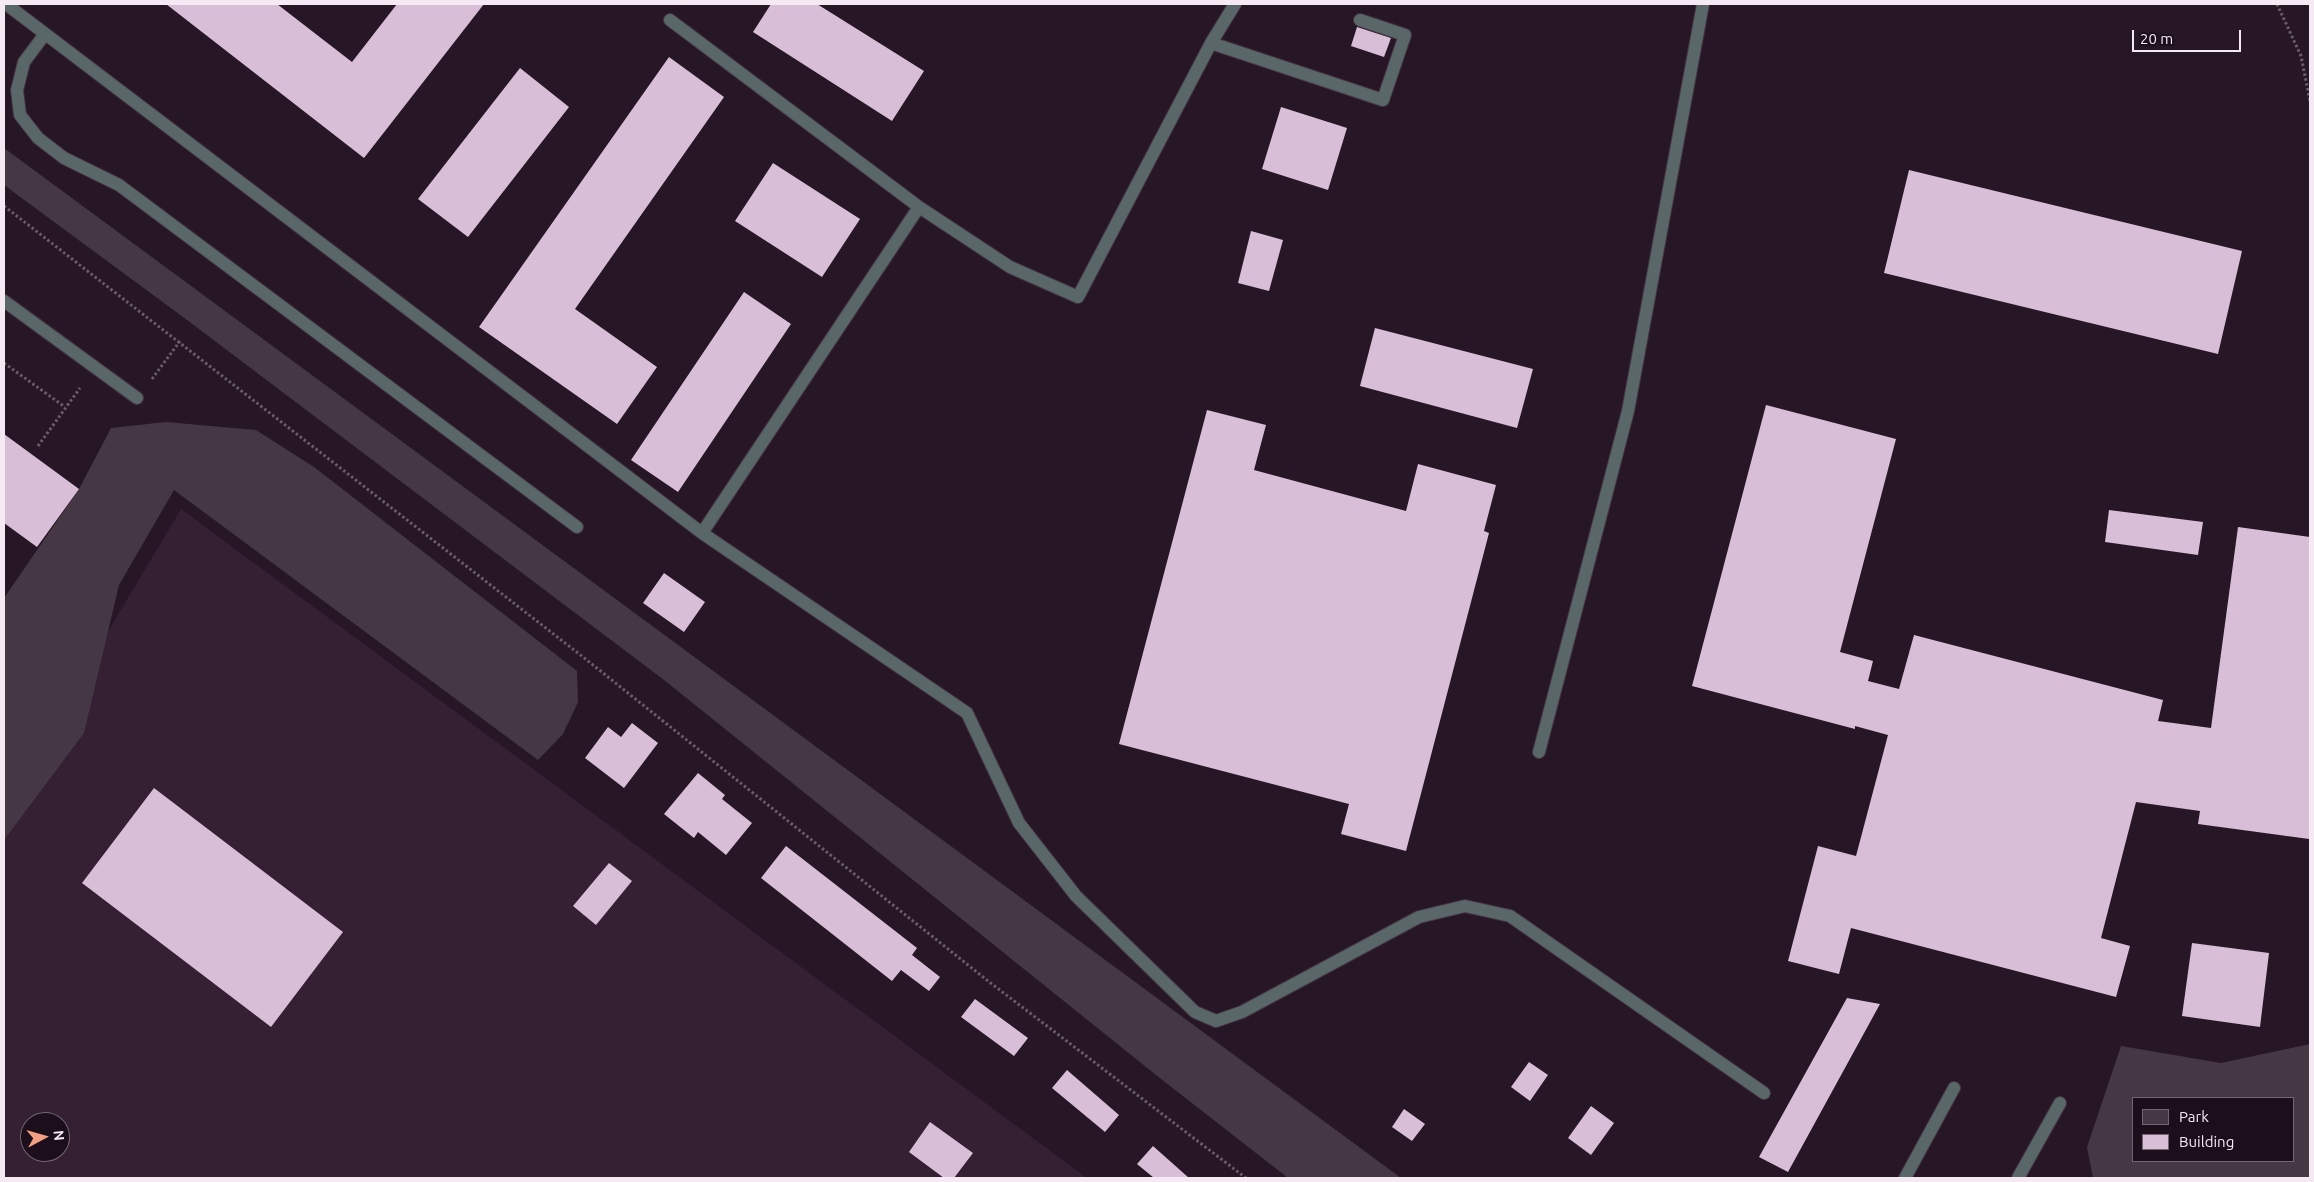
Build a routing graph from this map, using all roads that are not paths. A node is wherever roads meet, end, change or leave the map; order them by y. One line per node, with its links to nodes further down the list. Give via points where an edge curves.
1 (6, 4): 6 (lane)
2 (1235, 4): 7 (lane)
3 (1703, 4): 13 (lane, via 1628,411)
4 (670, 20): 8 (lane)
5 (1360, 20): 7 (lane, via 1405,34 1383,100)
6 (45, 34): 11 (lane, via 24,62 17,90 20,115 38,138 64,158 119,185); 12 (lane)
7 (1211, 43): 8 (lane, via 1078,297 1010,267)
8 (919, 207): 12 (lane)
9 (4, 301): 10 (lane)
10 (137, 398)
11 (577, 527)
12 (702, 533): 15 (lane, via 966,713 1019,823 1076,896 1195,1012 1216,1021 1242,1012 1419,917 1465,906 1510,916)
13 (1539, 752)
14 (1954, 1088): 17 (lane)
15 (1764, 1093)
16 (2060, 1103): 18 (lane)
17 (1905, 1178)
18 (2018, 1178)

